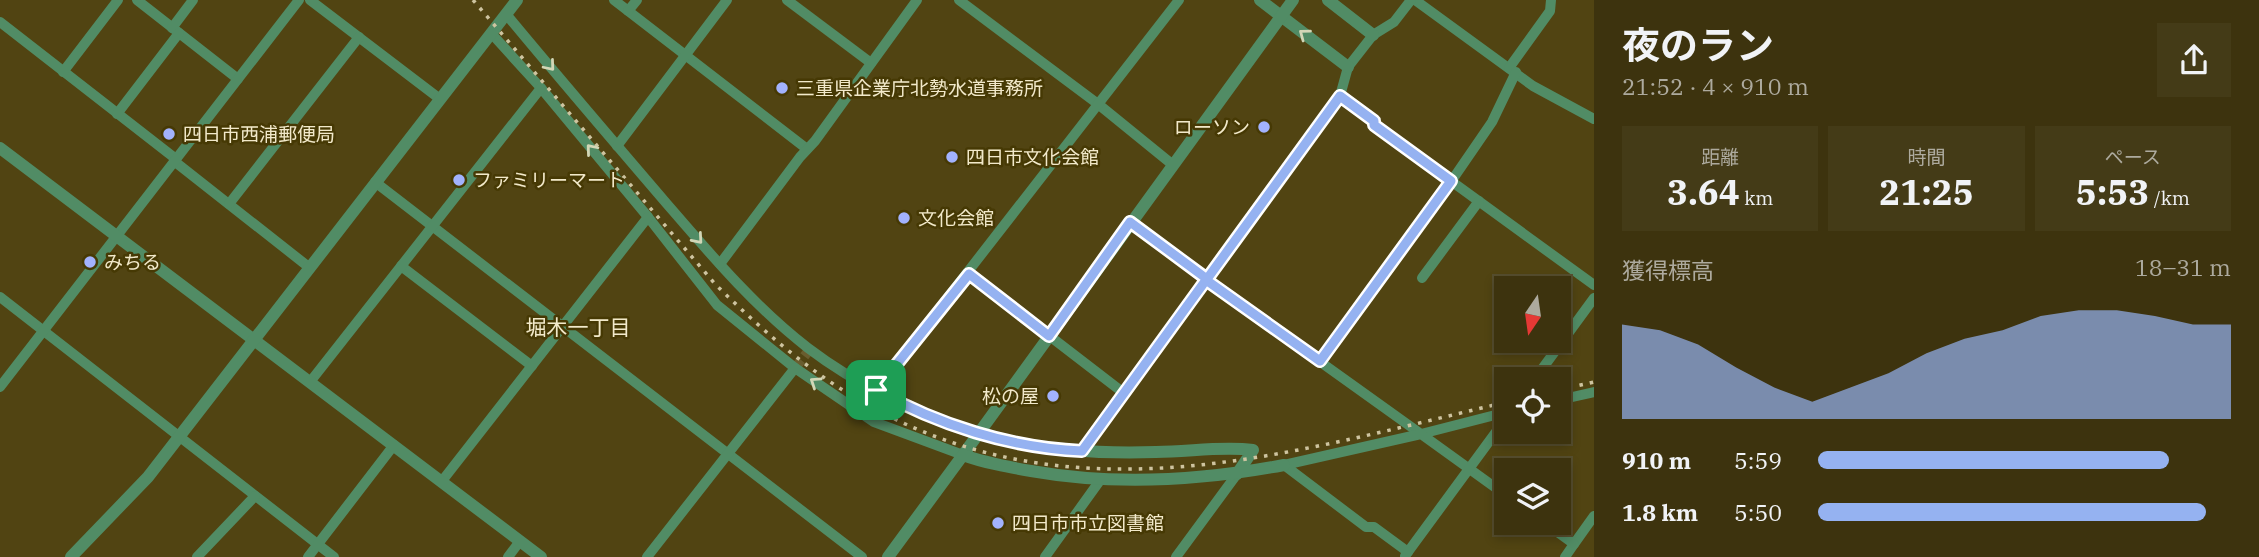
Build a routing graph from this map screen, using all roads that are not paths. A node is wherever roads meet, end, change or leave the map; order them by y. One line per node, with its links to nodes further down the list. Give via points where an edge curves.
1 (118, 0): 31 (street)
2 (136, 0): 23 (street)
3 (193, 0): 23 (street)
4 (299, 0): 32 (street)
5 (310, 0): 26 (street)
6 (517, 0): 20 (street)
7 (614, 0): 19 (street)
8 (637, 0): 19 (street)
9 (727, 0): 27 (street)
10 (787, 0): 28 (street)
11 (917, 0): 28 (street)
12 (959, 0): 36 (street)
13 (1179, 0): 36 (street)
14 (1260, 0): 21 (street)
15 (1293, 0): 21 (street)
16 (1328, 0): 25 (street)
17 (1413, 0): 25 (street, via 1394,22); 30 (street)
18 (1550, 0): 30 (street, via 1550,11)
19 (628, 11): 27 (street)
20 (506, 14): 24 (street); 39 (street, one-way to 39)
21 (1282, 17): 29 (street, one-way to 21); 43 (street)
22 (0, 22): 31 (street)
23 (176, 30): 32 (street); 37 (street)
24 (491, 33): 33 (street); 35 (street)
25 (1373, 35): 29 (street)
26 (359, 37): 35 (street); 47 (street)
27 (686, 54): 39 (street); 41 (street)
28 (871, 63): 41 (street)
29 (1348, 67): 34 (street)
30 (1513, 70): 38 (street, via 1553,99); 44 (street, via 1492,122)
31 (63, 72): 37 (street)
32 (238, 79): 42 (street)
33 (541, 88): 48 (street, one-way to 33); 50 (street)
34 (1340, 96): 44 (street); 57 (street)
35 (440, 99): 45 (street)
36 (1098, 104): 43 (street); 55 (street)
37 (117, 114): 42 (street)
38 (1593, 115)
39 (617, 146): 52 (street, one-way to 52)
40 (0, 148): 51 (street)
41 (807, 149): 52 (street)
42 (175, 160): 47 (street); 51 (street)
43 (1173, 164): 49 (street)
44 (1451, 181): 46 (street); 65 (street)
45 (375, 182): 50 (street); 54 (street)
46 (1479, 201): 56 (street); 58 (street)
47 (229, 204): 54 (street)
48 (648, 217): 61 (street); 68 (street, via 717,305)
49 (1130, 222): 57 (street); 63 (street)
50 (433, 226): 53 (street); 61 (street)
51 (116, 236): 62 (street); 64 (street)
52 (720, 264): 71 (street, via 810,349)
53 (401, 266): 66 (street); 69 (street)
54 (310, 268): 64 (street)
55 (969, 274): 63 (street); 71 (street)
56 (1422, 278)
57 (1207, 279): 65 (street); 73 (street)
58 (1594, 285)
59 (0, 297): 62 (street)
60 (1594, 298): 67 (street)
61 (564, 326): 66 (street); 82 (street)
62 (44, 331): 70 (street); 79 (street)
63 (1049, 336): 73 (street); 76 (street)
64 (254, 342): 69 (street); 79 (street)
65 (1320, 361): 78 (street)
66 (532, 366): 88 (street)
67 (1544, 367)
68 (795, 368): 82 (street); 83 (street, one-way to 68, via 874,422)
69 (310, 382): 80 (street)
70 (0, 387)
71 (876, 390): 76 (street)
72 (1594, 392): 74 (street)
73 (1125, 394): 81 (street)
74 (1571, 397)
75 (1494, 418): 78 (street)
76 (978, 433): 81 (street); 83 (street)
77 (1494, 433): 85 (street)
78 (1422, 434): 84 (street); 85 (street)
79 (179, 437): 90 (street); 98 (street, via 148,477)
80 (394, 445): 88 (street); 95 (street)
81 (1082, 451): 86 (street, via 1253,450)
82 (727, 453): 104 (street); 105 (street)
83 (963, 455): 87 (street, via 1050,474); 97 (street)
84 (1284, 465): 86 (street); 96 (street)
85 (1469, 468): 89 (street); 96 (street)
86 (1237, 474): 87 (street, via 1153,481); 107 (street)
87 (1101, 479): 106 (street)
88 (442, 481): 93 (street)
89 (1494, 486)
90 (255, 496): 95 (street); 99 (street)
91 (1594, 516): 94 (street)
92 (1562, 535): 94 (street)
93 (520, 541): 102 (street); 103 (street)
94 (1574, 544): 108 (street)
95 (317, 545): 100 (street); 101 (street)
96 (1407, 555)
97 (890, 556)
98 (71, 557)
99 (197, 557)
100 (308, 557)
101 (334, 557)
102 (508, 557)
103 (541, 557)
104 (647, 557)
105 (862, 557)
106 (1045, 557)
107 (1176, 557)
108 (1564, 557)

